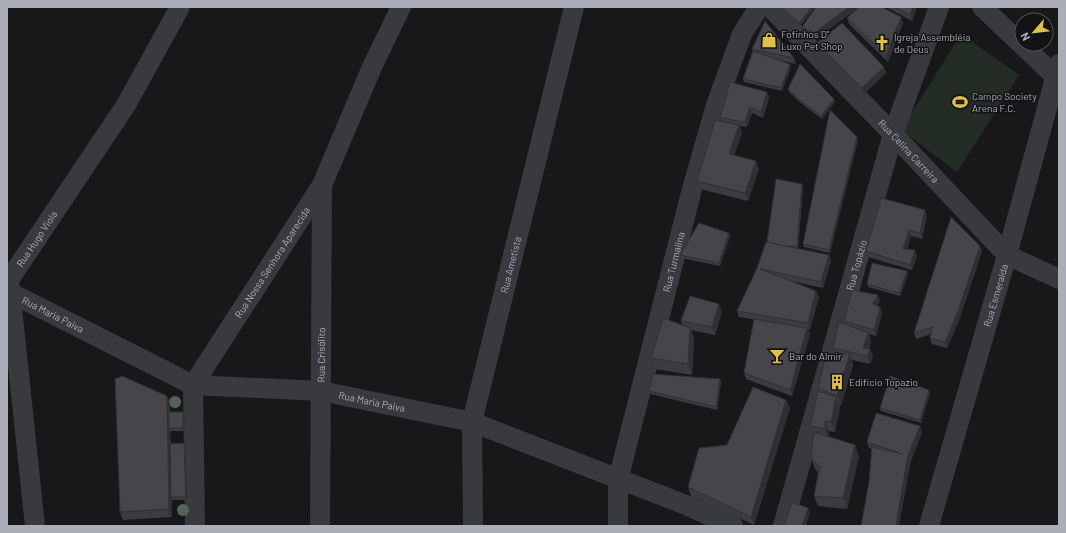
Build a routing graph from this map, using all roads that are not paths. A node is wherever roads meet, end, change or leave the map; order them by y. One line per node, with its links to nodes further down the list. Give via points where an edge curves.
1 (180, 7): 14 (street, Rua Hugo Viola, via 126,105)
2 (400, 7): 10 (street, Rua Nossa Senhora Aparecida)
3 (574, 7): 17 (street, Rua Ametista)
4 (759, 7): 18 (street, Rua Turmalina, via 742,34 716,105)
5 (770, 7): 9 (street, Rua Celina Carreira)
6 (939, 7): 9 (street, Rua Topázio)
7 (982, 7): 8 (street)
8 (1057, 70): 11 (street, Rua Esmeralda)
9 (893, 134): 11 (street, Rua Celina Carreira); 25 (street, Rua Topázio)
10 (322, 185): 15 (street, Rua Nossa Senhora Aparecida); 16 (street, Rua Crisólito)
11 (1008, 255): 13 (street, Rua Celina Carreira); 26 (street, Rua Esmeralda)
12 (7, 259): 14 (street)
13 (1059, 279)
14 (10, 286): 15 (street, Rua Maria Paiva); 19 (street)
15 (193, 385): 16 (street, Rua Maria Paiva); 20 (street)
16 (321, 391): 17 (street, Rua Maria Paiva); 21 (street, Rua Crisólito)
17 (472, 422): 18 (street, Rua Maria Paiva); 22 (street, Rua Ametista)
18 (618, 480): 23 (street, Rua Turmalina); 24 (street, Rua Maria Paiva, via 686,505)
19 (35, 526)
20 (195, 526)
21 (320, 526)
22 (473, 526)
23 (618, 526)
24 (733, 526)
25 (783, 526)
26 (929, 526)

